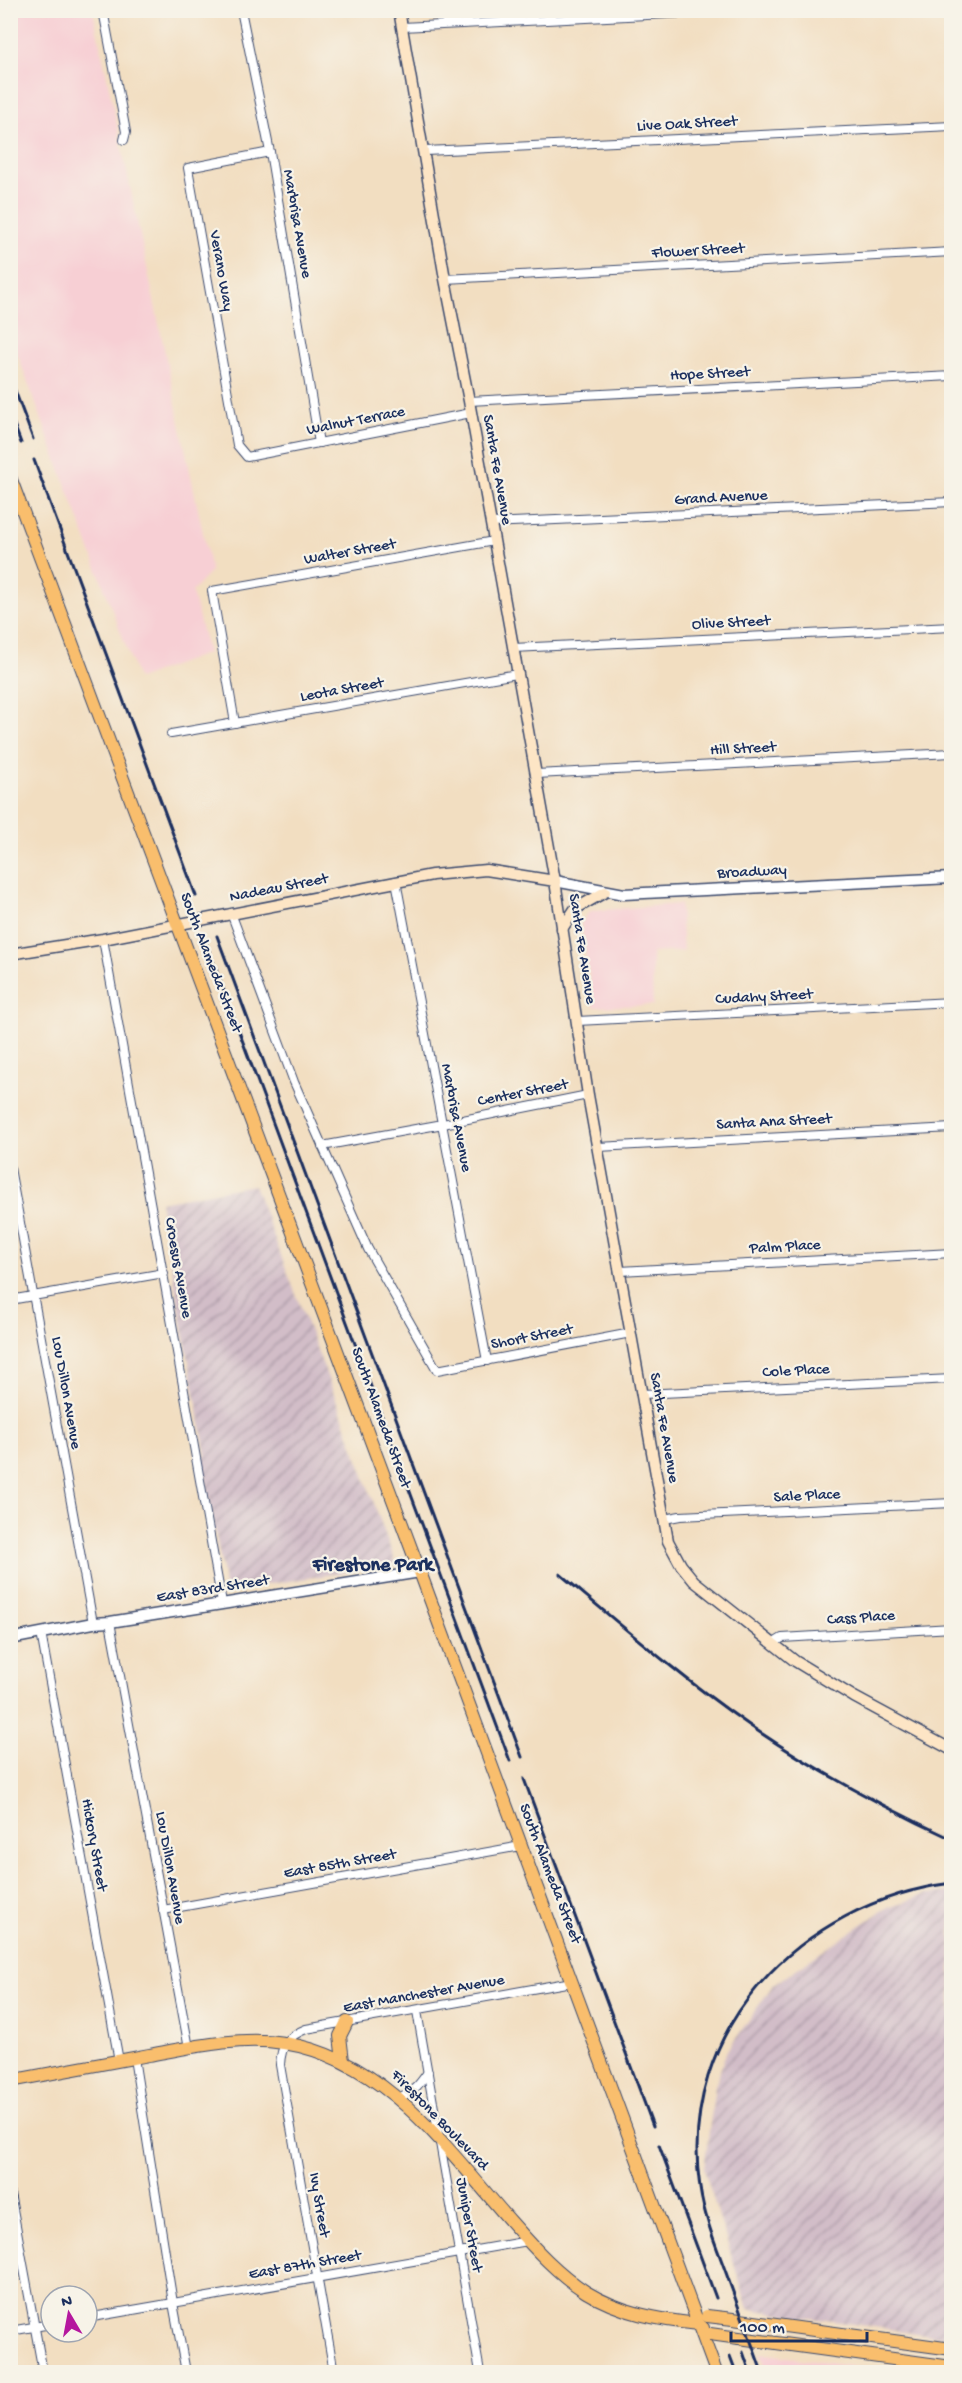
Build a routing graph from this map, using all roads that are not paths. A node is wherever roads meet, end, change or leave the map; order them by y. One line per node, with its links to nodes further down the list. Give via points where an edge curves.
1 (103, 10): 7 (street, via 126,132)
2 (241, 10): 9 (street, Marbrisa Avenue)
3 (399, 10): 5 (main road, Santa Fe Avenue)
4 (748, 10): 5 (street)
5 (402, 27): 8 (main road, Santa Fe Avenue)
6 (951, 126): 8 (street, Live Oak Street)
7 (124, 140)
8 (425, 151): 11 (main road, Santa Fe Avenue)
9 (270, 152): 15 (street, Marbrisa Avenue); 16 (street, Verano Way, via 188,168 237,445)
10 (951, 252): 11 (street, Flower Street)
11 (445, 279): 13 (main road, Santa Fe Avenue)
12 (951, 376): 13 (street, Hope Street)
13 (469, 401): 14 (main road, Santa Fe Avenue)
14 (471, 413): 15 (street, Walnut Terrace); 19 (main road, Santa Fe Avenue)
15 (319, 443): 16 (street, Walnut Terrace)
16 (247, 457)
17 (10, 477): 33 (main road, South Alameda Street)
18 (951, 502): 19 (street, Grand Avenue)
19 (491, 523): 20 (main road, Santa Fe Avenue)
20 (494, 541): 22 (main road, Santa Fe Avenue); 24 (street, Walter Street, via 212,591)
21 (951, 627): 22 (street, Olive Street)
22 (513, 648): 23 (main road, Santa Fe Avenue)
23 (517, 674): 24 (street, Leota Street); 27 (main road, Santa Fe Avenue)
24 (235, 723): 25 (street, Leota Street)
25 (171, 734)
26 (951, 753): 27 (street, Hill Street)
27 (536, 774): 29 (main road, Santa Fe Avenue)
28 (951, 878): 31 (street, Broadway, via 635,894)
29 (555, 880): 30 (main road, Nadeau Street, via 486,870); 31 (street, Broadway); 34 (main road, Santa Fe Avenue)
30 (396, 881): 32 (main road, Nadeau Street); 40 (street, Marbrisa Avenue)
31 (605, 892): 34 (main road, via 575,909)
32 (231, 913): 33 (main road, Nadeau Street); 42 (street)
33 (178, 924): 35 (main road, Nadeau Street); 56 (main road, South Alameda Street)
34 (562, 929): 38 (main road, Santa Fe Avenue)
35 (104, 939): 36 (main road, Nadeau Street); 47 (street, Croesus Avenue)
36 (10, 954)
37 (951, 1002): 38 (street, Cudahy Street)
38 (577, 1021): 39 (main road, Santa Fe Avenue)
39 (588, 1095): 40 (street, Center Street); 43 (main road, Santa Fe Avenue)
40 (443, 1124): 42 (street, Center Street); 51 (street, Marbrisa Avenue)
41 (951, 1128): 43 (street, Santa Ana Street)
42 (322, 1146): 51 (street, Short Street, via 368,1248 437,1370)
43 (598, 1147): 46 (main road, Santa Fe Avenue)
44 (10, 1168): 48 (street, Lou Dillon Avenue)
45 (951, 1253): 46 (street, Palm Place)
46 (620, 1271): 50 (main road, Santa Fe Avenue)
47 (164, 1273): 48 (street); 57 (street, Croesus Avenue)
48 (33, 1296): 49 (street); 59 (street, Lou Dillon Avenue)
49 (10, 1300)
50 (632, 1333): 51 (street, Short Street); 53 (main road, Santa Fe Avenue)
51 (487, 1360)
52 (951, 1379): 53 (street, Cole Place)
53 (642, 1394): 55 (main road, Santa Fe Avenue)
54 (951, 1503): 55 (street, Sale Place)
55 (664, 1519): 63 (main road, Santa Fe Avenue, via 668,1542 694,1581)
56 (420, 1572): 57 (street, East 83rd Street); 65 (main road, South Alameda Street)
57 (222, 1603): 58 (street, East 83rd Street)
58 (110, 1622): 59 (street, East 83rd Street); 66 (street, Lou Dillon Avenue)
59 (93, 1623): 61 (street, East 83rd Street)
60 (951, 1628): 63 (street, Cass Place, via 782,1638)
61 (41, 1633): 62 (street, East 83rd Street); 73 (street, Hickory Street)
62 (10, 1639)
63 (774, 1643): 64 (main road, Santa Fe Avenue, via 845,1692)
64 (951, 1750)
65 (521, 1846): 66 (street, East 85th Street); 67 (main road, South Alameda Street)
66 (163, 1910): 71 (street, Lou Dillon Avenue)
67 (572, 1982): 68 (street, East Manchester Avenue); 85 (main road, South Alameda Street)
68 (417, 2011): 69 (street, East Manchester Avenue); 75 (street, Juniper Street)
69 (347, 2022): 70 (street, East Manchester Avenue, via 306,2029 293,2034); 74 (main road, via 340,2036)
70 (285, 2043): 71 (main road, Firestone Boulevard, via 235,2042); 74 (main road, Firestone Boulevard); 82 (street, Ivy Street, via 279,2065)
71 (189, 2048): 72 (main road, Firestone Boulevard)
72 (134, 2058): 73 (main road, Firestone Boulevard); 83 (street)
73 (119, 2061): 76 (main road, Firestone Boulevard)
74 (343, 2061): 77 (main road, Firestone Boulevard, via 375,2079)
75 (428, 2072): 77 (street, via 418,2087); 78 (street, Juniper Street)
76 (10, 2081)
77 (397, 2098): 78 (main road, Firestone Boulevard)
78 (441, 2142): 80 (main road, Firestone Boulevard); 81 (street, Juniper Street)
79 (10, 2193): 87 (street)
80 (528, 2241): 81 (street, East 87th Street); 85 (main road, Firestone Boulevard, via 562,2274 598,2298 649,2317)
81 (459, 2253): 82 (street, East 87th Street); 94 (street, Juniper Street)
82 (317, 2278): 83 (street, East 87th Street); 93 (street, Ivy Street)
83 (173, 2303): 84 (street, East 87th Street); 92 (street)
84 (99, 2316)
85 (703, 2320): 89 (main road, Firestone Boulevard, bridge, via 733,2319); 90 (main road, bridge, via 710,2334); 95 (main road, South Alameda Street)
86 (39, 2326): 87 (street)
87 (35, 2327): 88 (street); 91 (street)
88 (10, 2331)
89 (951, 2349)
90 (951, 2367)
91 (43, 2373)
92 (186, 2373)
93 (334, 2373)
94 (480, 2373)
95 (716, 2373)

